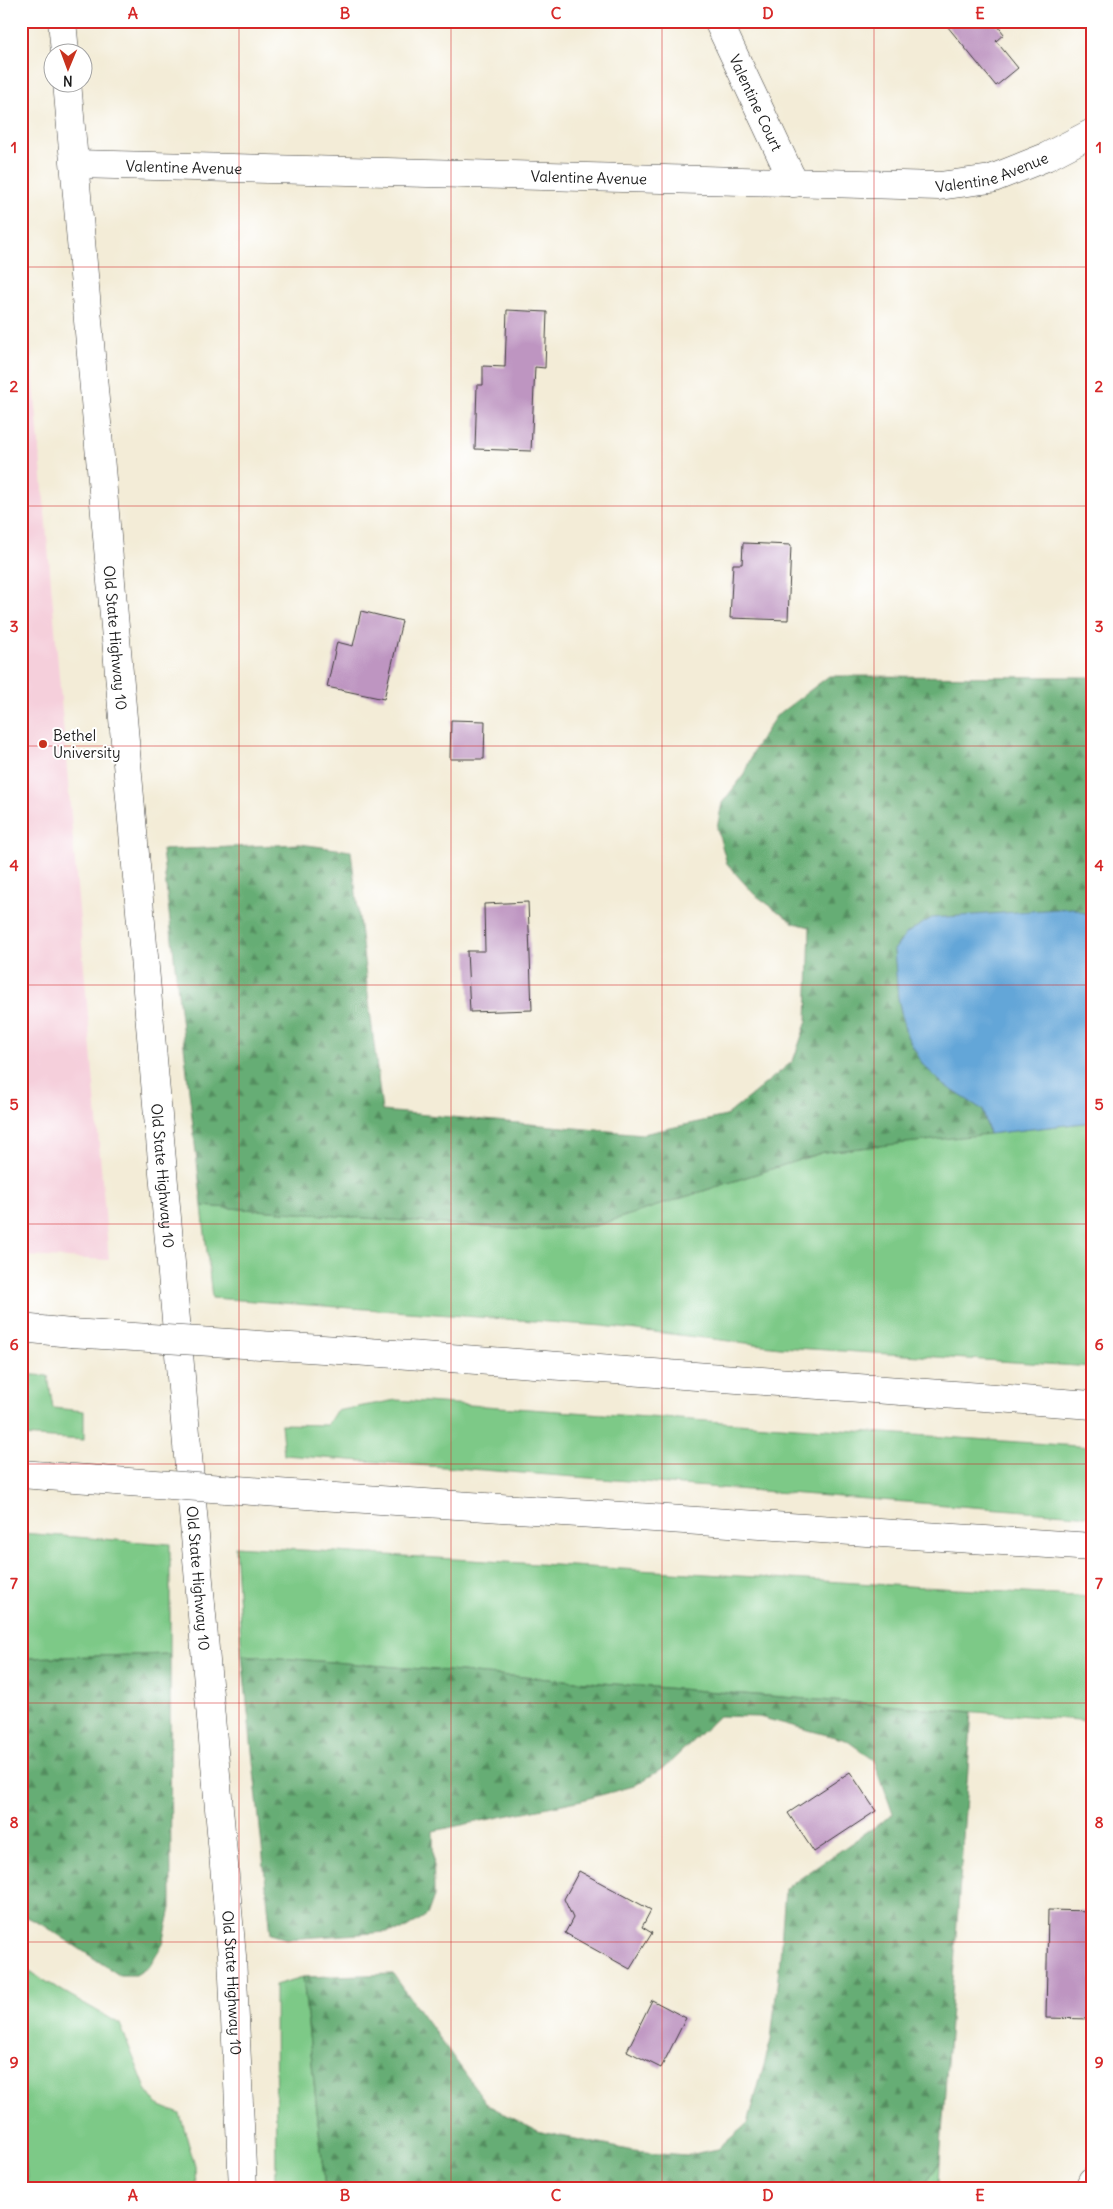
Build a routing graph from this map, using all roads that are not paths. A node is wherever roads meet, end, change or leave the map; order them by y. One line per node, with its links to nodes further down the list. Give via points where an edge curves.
1 (62, 21): 3 (main road)
2 (718, 21): 7 (main road, Valentine Court)
3 (63, 42)
4 (68, 92): 6 (main road, Old State Highway 10)
5 (1092, 133): 7 (main road, Valentine Avenue, via 1046,157 991,179 939,186)
6 (74, 164): 7 (main road, Valentine Avenue); 13 (main road, Old State Highway 10, via 232,1956)
7 (794, 183)
8 (23, 1329): 9 (main road, bridge)
9 (1092, 1405)
10 (34, 1475): 11 (main road, bridge)
11 (1092, 1547)
12 (1092, 2181): 14 (main road)
13 (242, 2188)
14 (1089, 2188)

